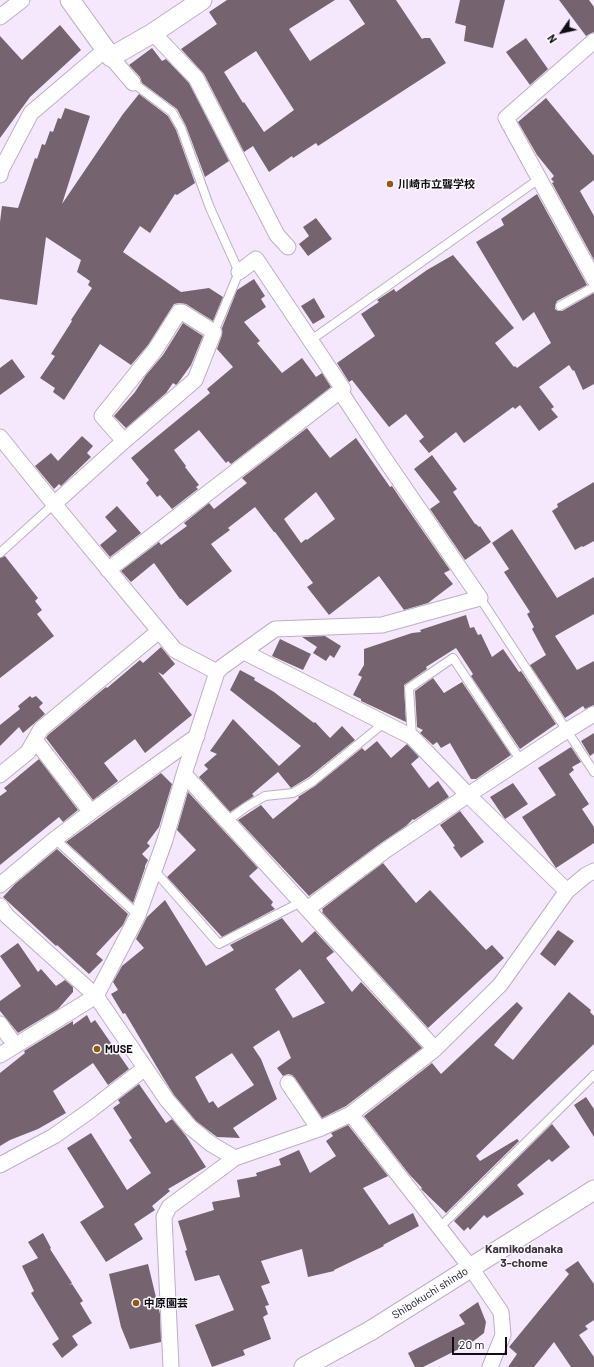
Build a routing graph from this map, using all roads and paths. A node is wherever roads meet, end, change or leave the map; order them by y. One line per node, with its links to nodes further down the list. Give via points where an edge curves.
1 (22, 0): 4 (street)
2 (70, 0): 7 (street)
3 (202, 0): 5 (street)
4 (0, 17)
5 (153, 33): 7 (street); 11 (street, via 196,78 277,235)
6 (594, 41): 10 (street, via 506,118)
7 (108, 54): 8 (street); 9 (street, via 31,113)
8 (133, 83): 12 (lane, via 172,112 181,128 210,208)
9 (0, 175)
10 (539, 179): 13 (street); 17 (lane)
11 (288, 247)
12 (239, 272): 16 (lane); 17 (street, via 256,259)
13 (594, 279)
14 (594, 287): 15 (lane)
15 (560, 306)
16 (214, 332): 20 (street, via 195,380); 20 (street, via 179,312 155,350 102,416)
17 (311, 340): 18 (street, via 343,389)
18 (340, 391): 23 (street); 24 (street)
19 (0, 437): 21 (street)
20 (124, 441): 21 (street)
21 (54, 504): 22 (lane); 23 (street)
22 (0, 552)
23 (108, 570): 25 (street)
24 (480, 598): 26 (street, via 382,625 275,630); 30 (lane)
25 (159, 631): 27 (street, via 175,650); 33 (street, via 41,729)
26 (244, 652): 27 (street); 29 (street)
27 (217, 672): 31 (street)
28 (594, 714): 30 (street)
29 (384, 723): 32 (street); 40 (lane, via 312,782 293,793 266,796)
30 (566, 731): 34 (street); 35 (lane)
31 (197, 736): 36 (street); 39 (street)
32 (412, 737): 34 (lane, via 408,688 453,658); 38 (street)
33 (35, 740): 37 (street, via 28,752); 39 (street)
34 (521, 761): 38 (street)
35 (594, 772)
36 (184, 774): 40 (street); 42 (street, via 166,840)
37 (0, 775)
38 (468, 795): 45 (street); 46 (street)
39 (91, 812): 41 (street)
40 (227, 821): 46 (street)
41 (55, 839): 44 (street); 48 (lane)
42 (154, 870): 46 (lane, via 219,944); 48 (street)
43 (594, 871): 45 (street)
44 (0, 885)
45 (567, 892): 52 (street, via 500,985)
46 (304, 905): 52 (street)
47 (2, 915): 49 (street)
48 (138, 915): 49 (street)
49 (96, 996): 51 (street); 54 (street)
50 (0, 1024): 51 (street)
51 (15, 1045): 53 (street)
52 (435, 1049): 58 (street)
53 (0, 1055)
54 (145, 1068): 60 (street, via 190,1127 210,1144); 61 (street, via 54,1136)
55 (591, 1078): 57 (lane); 63 (lane)
56 (288, 1083): 59 (street)
57 (594, 1088)
58 (351, 1114): 59 (street); 63 (street)
59 (319, 1129): 60 (street)
60 (235, 1158): 65 (street, via 169,1207 164,1217)
61 (0, 1165)
62 (594, 1190): 64 (street, Shibokuchi shindo)
63 (439, 1228): 64 (street)
64 (471, 1268): 66 (street, Shibokuchi shindo, via 370,1331); 67 (street, via 502,1312 503,1335)
65 (171, 1367)
66 (304, 1367)
67 (490, 1367)

